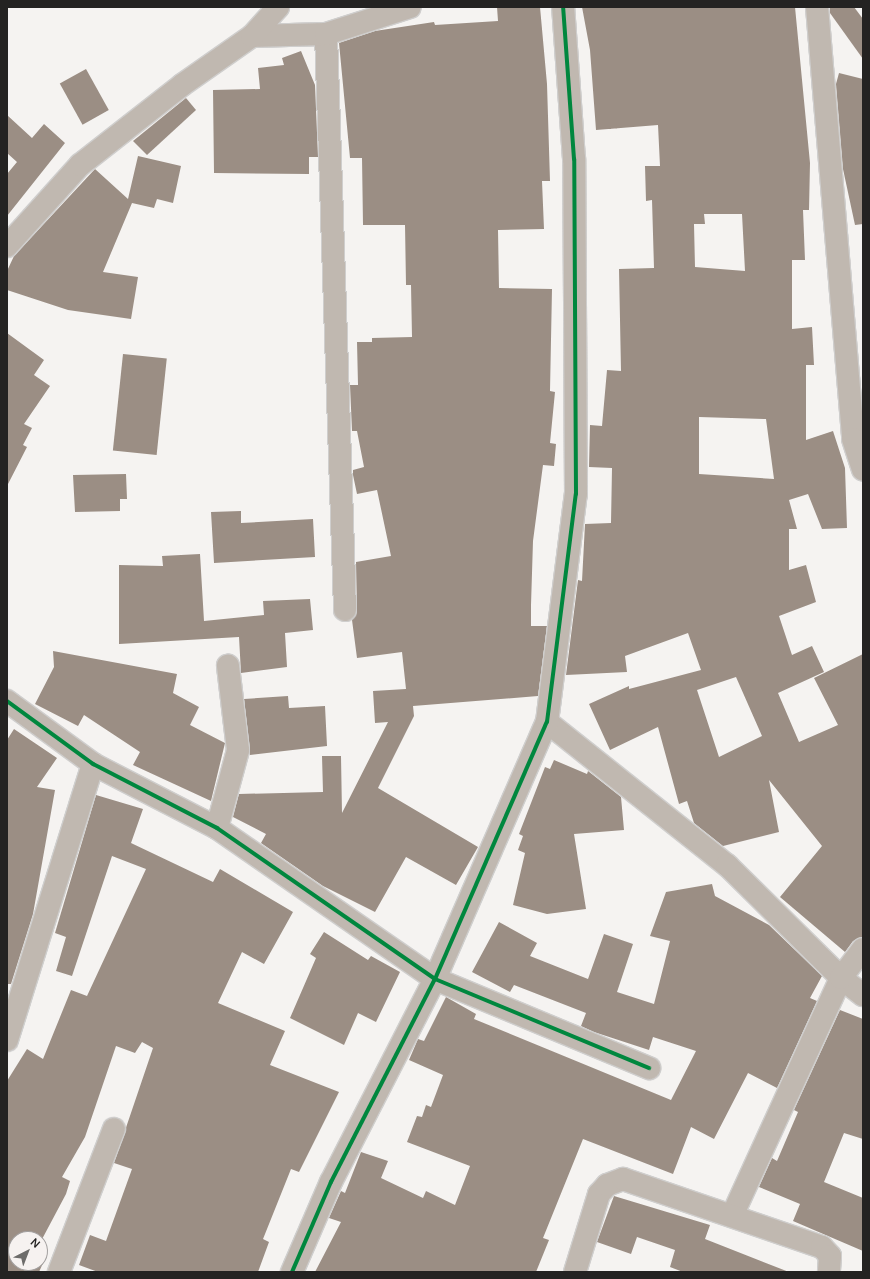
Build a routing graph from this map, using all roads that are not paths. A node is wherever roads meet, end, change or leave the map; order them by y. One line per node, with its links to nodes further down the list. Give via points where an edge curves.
1 (278, 7): 6 (street)
2 (410, 7): 5 (street)
3 (563, 7): 12 (street, via 574,159 576,494)
4 (817, 7): 8 (street, via 853,439)
5 (326, 34): 6 (street); 9 (street)
6 (252, 36): 7 (street, via 182,84 80,164)
7 (7, 246)
8 (863, 469)
9 (345, 610)
10 (228, 666): 14 (street, via 238,750)
11 (7, 701): 13 (street)
12 (547, 722): 16 (street, via 727,865); 17 (street)
13 (93, 764): 14 (street); 19 (street)
14 (217, 828): 17 (street)
15 (863, 949): 16 (street)
16 (841, 978): 18 (street); 22 (street)
17 (435, 979): 20 (street); 24 (street, via 331,1182)
18 (863, 995)
19 (8, 1034)
20 (649, 1068)
21 (114, 1129): 23 (street)
22 (732, 1216): 25 (street, via 623,1179 612,1183 599,1194); 26 (street, via 822,1247 830,1256)
23 (59, 1272)
24 (292, 1272)
25 (575, 1272)
26 (829, 1272)

